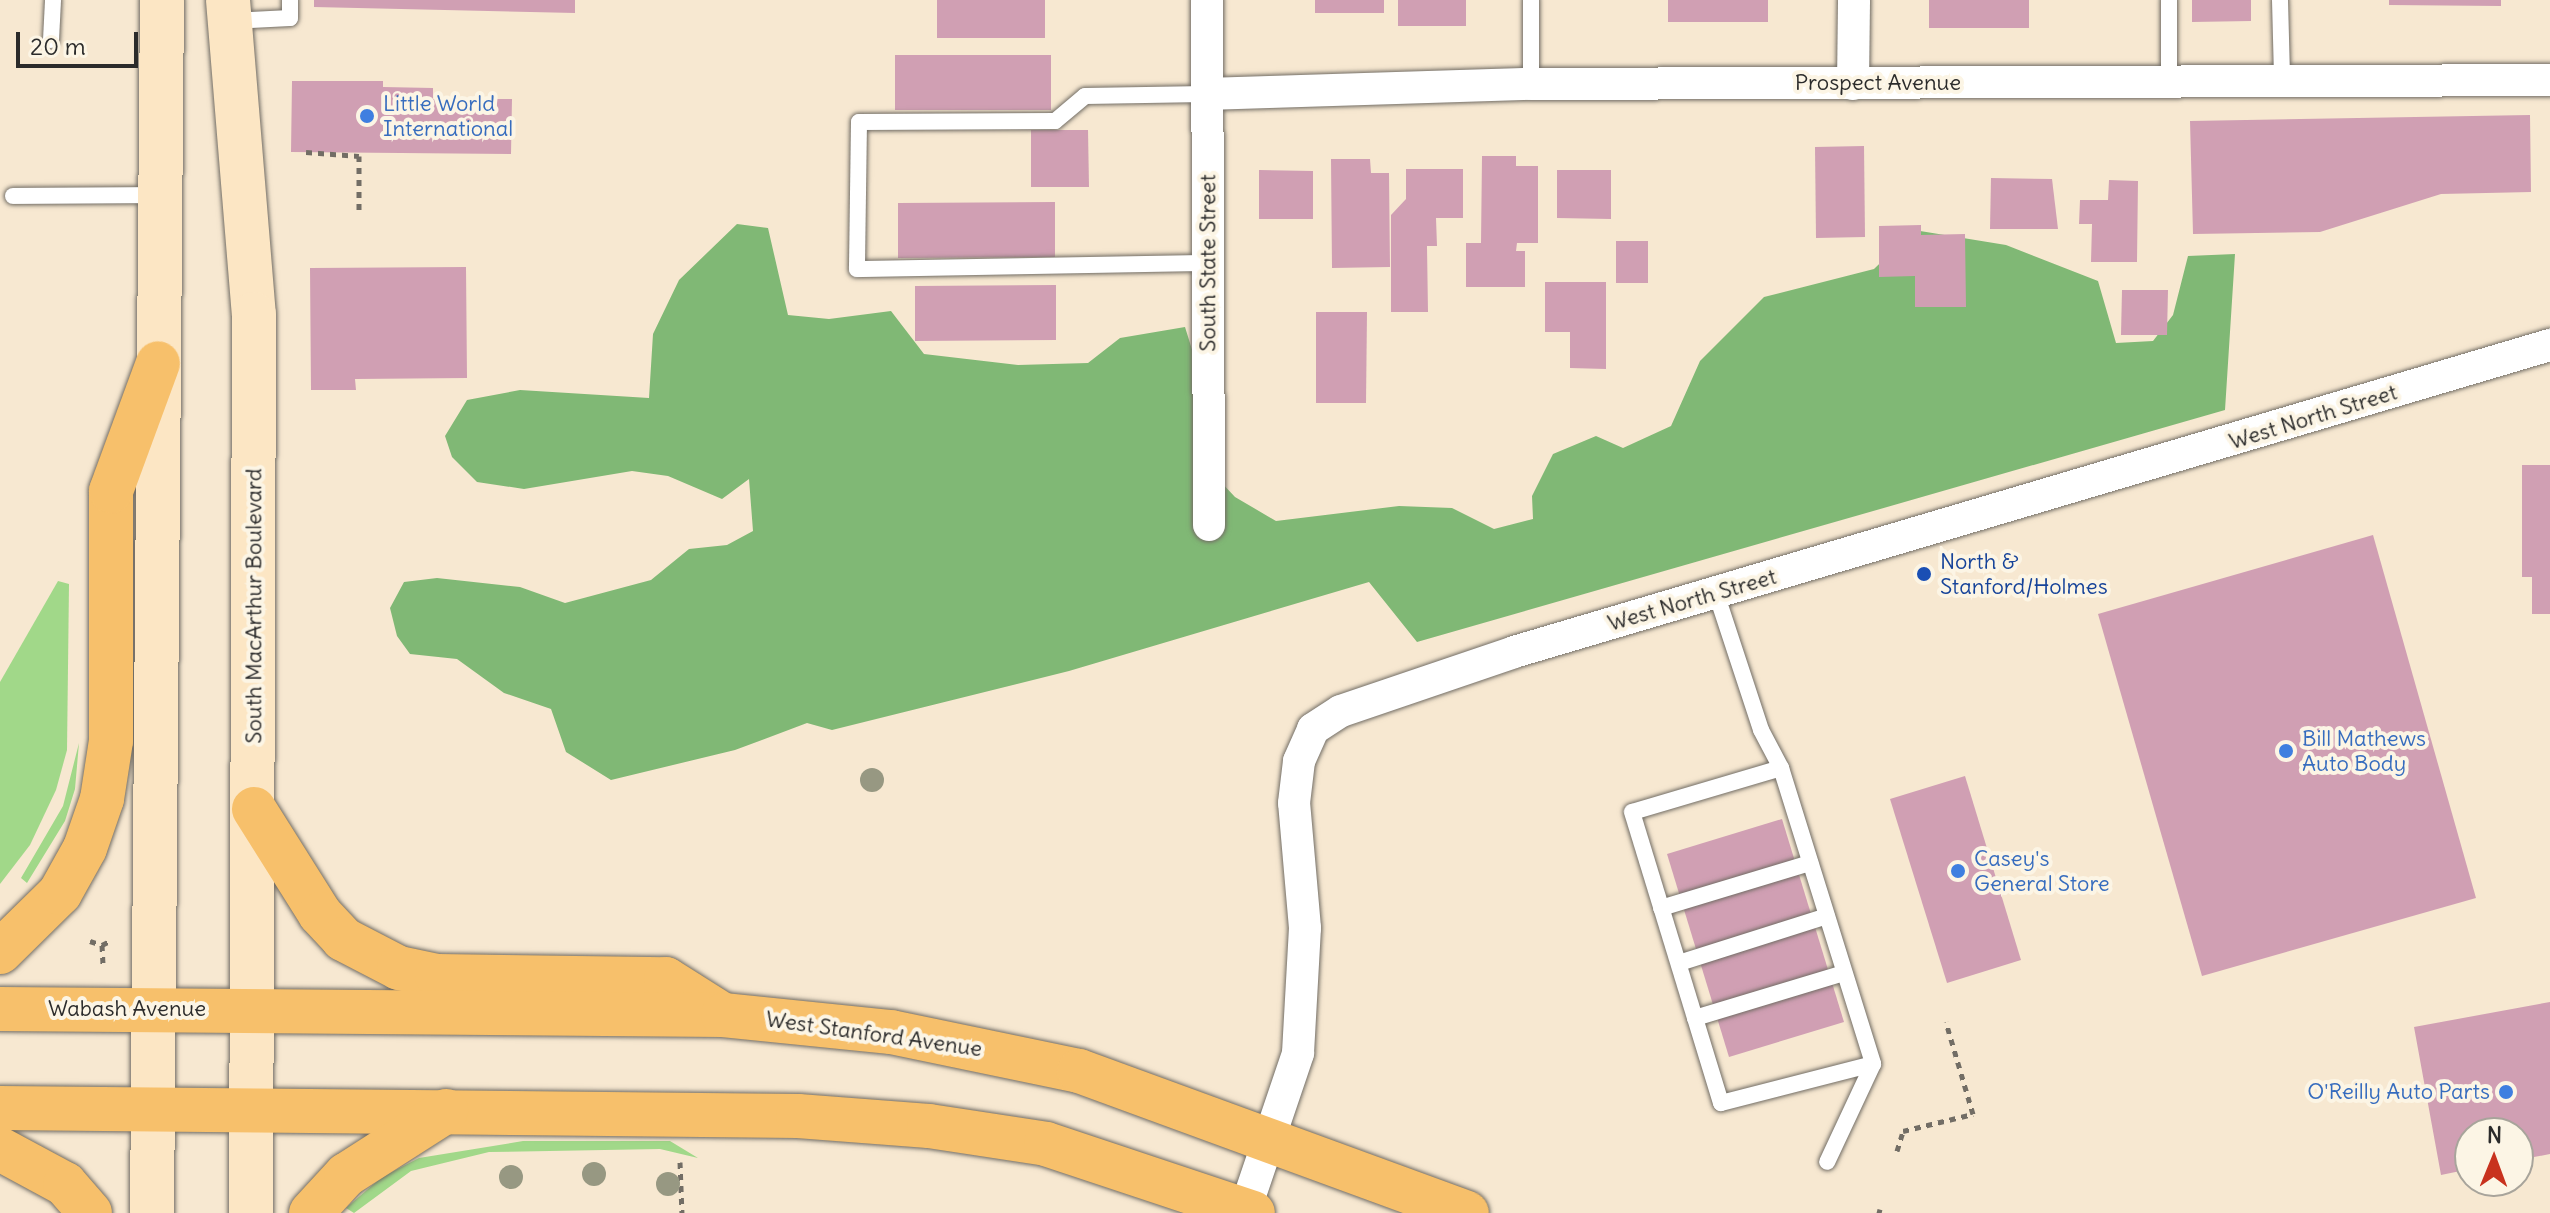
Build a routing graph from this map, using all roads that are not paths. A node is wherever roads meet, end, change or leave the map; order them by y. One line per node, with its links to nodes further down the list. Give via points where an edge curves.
1 (53, 0): 10 (lane)
2 (162, 0): 17 (main road)
3 (290, 0): 9 (lane, via 290,18)
4 (1207, 0): 16 (street, South State Street)
5 (1531, 0): 14 (lane)
6 (1854, 0): 15 (street)
7 (2169, 0): 13 (lane)
8 (2280, 0): 11 (lane)
9 (229, 11): 25 (main road, South MacArthur Boulevard, via 254,314)
10 (51, 40)
11 (2282, 79): 12 (street, Prospect Avenue); 13 (street, Prospect Avenue)
12 (2550, 80)
13 (2169, 81): 15 (street, Prospect Avenue)
14 (1531, 84): 15 (street, Prospect Avenue); 16 (street, Prospect Avenue)
15 (1853, 84)
16 (1206, 94): 19 (street, South State Street); 19 (lane, via 1085,96 1055,121 859,122 857,269)
17 (160, 195): 18 (lane); 21 (main road)
18 (13, 196)
19 (1208, 263): 22 (street, South State Street)
20 (2550, 345): 23 (street, West North Street)
21 (158, 363): 29 (main road, via 111,491 111,741 102,799 85,848 60,893); 33 (main road)
22 (1209, 525)
23 (1716, 593): 24 (lane, via 1761,730); 42 (street, West North Street, via 1405,687 1341,711 1313,729 1299,761 1294,803 1305,928 1303,1008 1293,1075)
24 (1781, 768): 26 (lane); 27 (lane, via 1632,812)
25 (254, 809): 34 (main road, South MacArthur Boulevard); 35 (main road, via 320,914 352,944 399,968 437,976 666,979)
26 (1810, 863): 27 (lane); 28 (lane)
27 (1661, 908): 30 (lane)
28 (1827, 916): 30 (lane); 31 (lane)
29 (0, 952)
30 (1679, 963): 36 (lane)
31 (1844, 973): 36 (lane); 37 (lane)
32 (0, 1009): 33 (main road, Wabash Avenue)
33 (153, 1009): 34 (main road, Wabash Avenue); 39 (main road)
34 (253, 1009): 35 (main road, West Stanford Avenue); 40 (main road, South MacArthur Boulevard)
35 (723, 1015): 42 (main road, West Stanford Avenue, via 891,1032 978,1048 1079,1071)
36 (1695, 1018): 37 (lane, via 1721,1103)
37 (1873, 1064): 44 (lane)
38 (0, 1108): 39 (main road)
39 (153, 1109): 40 (main road); 47 (main road)
40 (252, 1111): 41 (main road); 48 (main road, South MacArthur Boulevard)
41 (446, 1111): 45 (main road, via 798,1116 929,1126 1046,1144); 49 (main road, via 346,1175)
42 (1272, 1138): 45 (street, West North Street); 50 (main road, West Stanford Avenue)
43 (0, 1149): 46 (main road, via 65,1184)
44 (1827, 1162)
45 (1249, 1211)
46 (90, 1213)
47 (152, 1213)
48 (251, 1213)
49 (311, 1213)
50 (1467, 1213)

